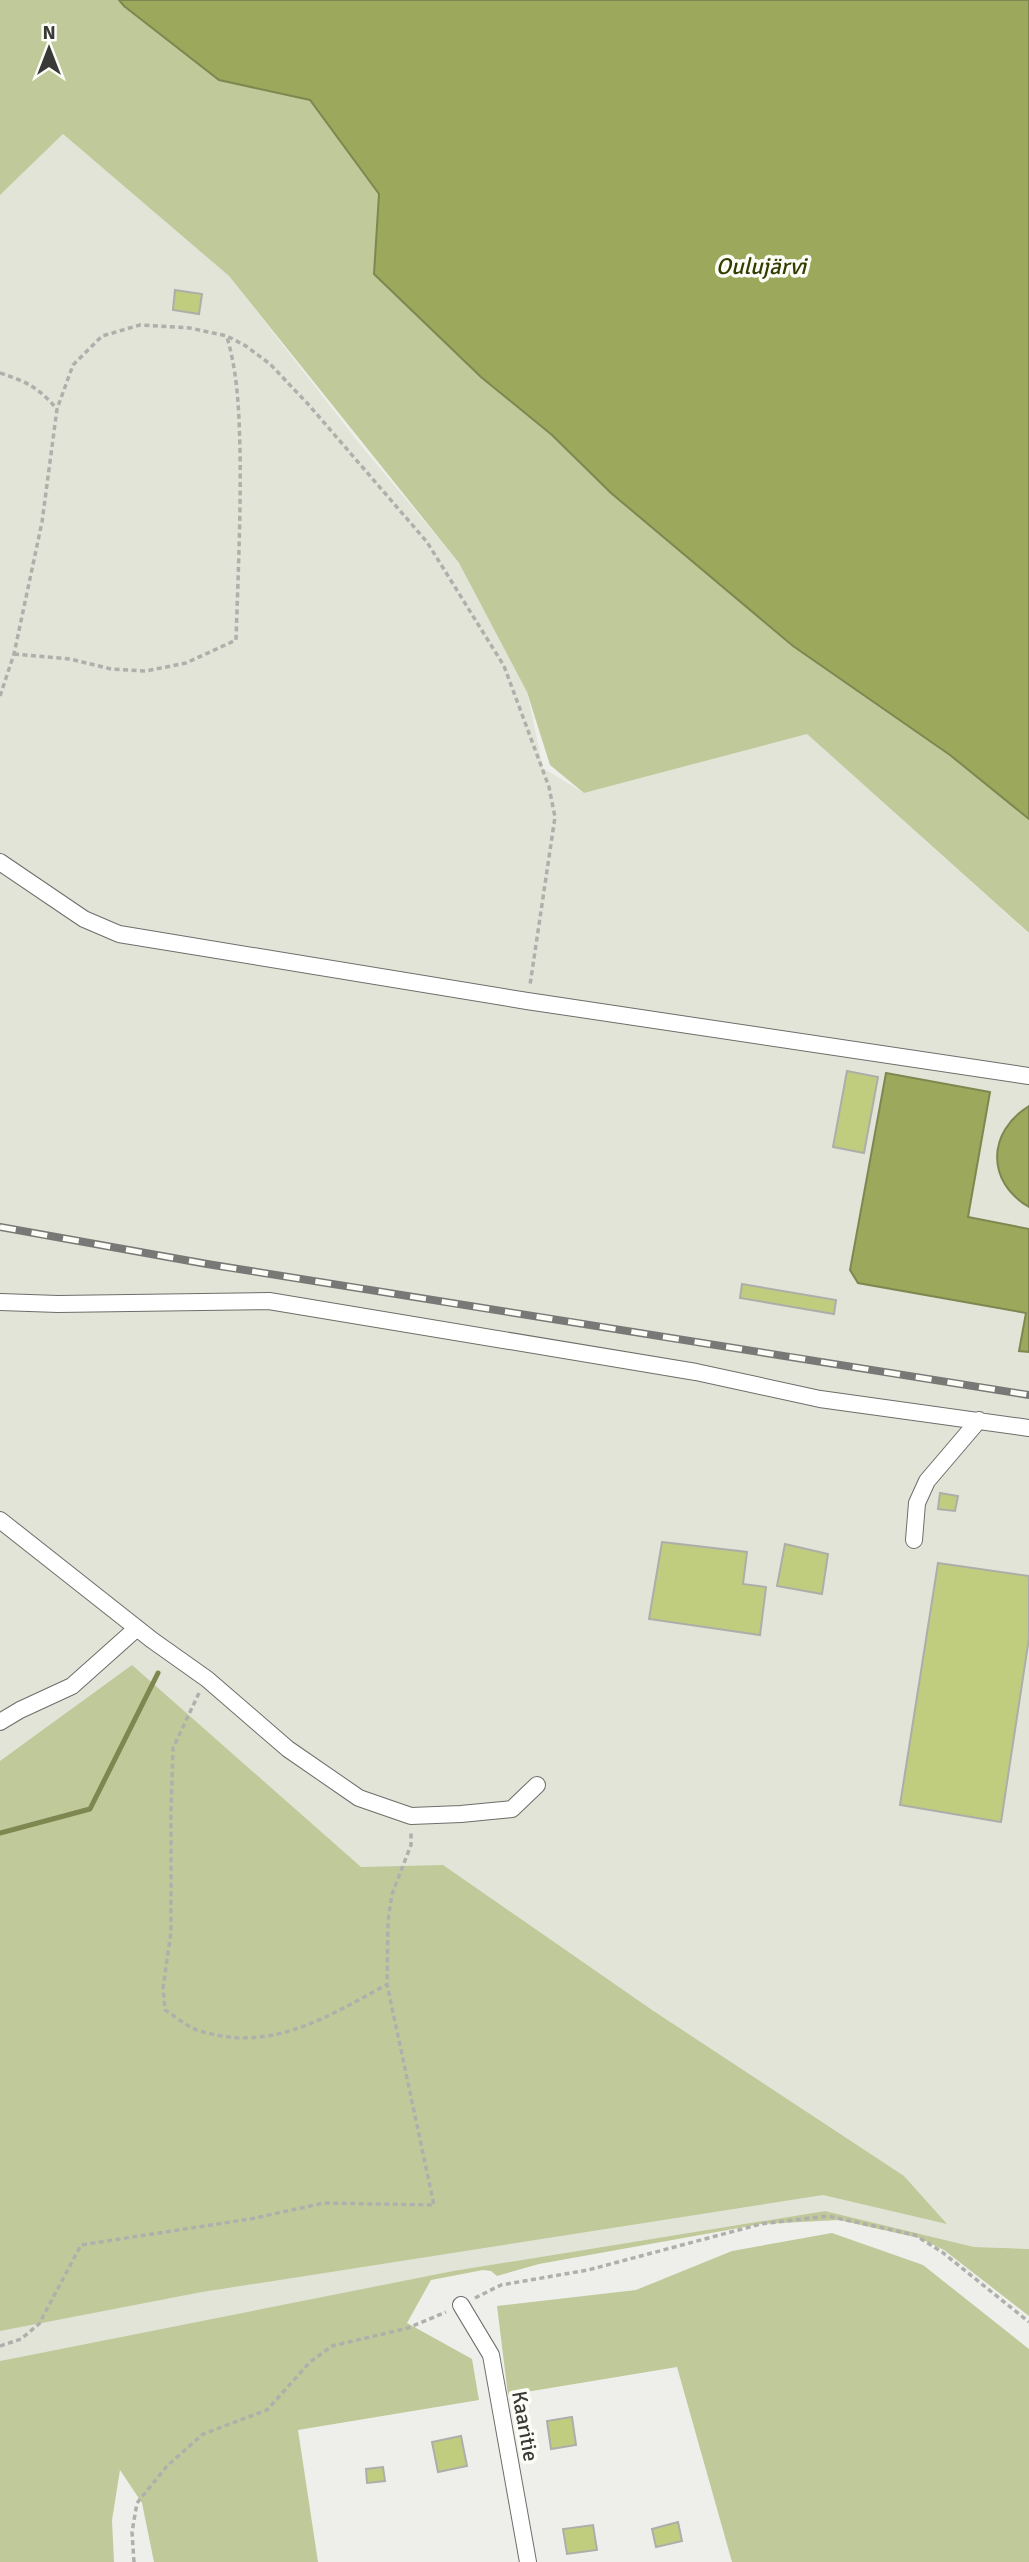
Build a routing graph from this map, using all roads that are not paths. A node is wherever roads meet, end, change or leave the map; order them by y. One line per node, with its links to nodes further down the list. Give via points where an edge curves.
1 (0, 863): 2 (street, via 84,919 119,934)
2 (1029, 1076)
3 (0, 1302): 4 (street, via 269,1301 696,1372 820,1399)
4 (979, 1420): 5 (street); 7 (street, via 927,1481 917,1503)
5 (1029, 1428)
6 (0, 1520): 8 (street)
7 (914, 1540)
8 (137, 1628): 9 (street, via 72,1686); 10 (street, via 207,1679 288,1749 359,1797 411,1816 512,1810)
9 (0, 1722)
10 (537, 1785)
11 (461, 2305): 12 (street, Kaaritie, via 491,2355)
12 (528, 2562)

